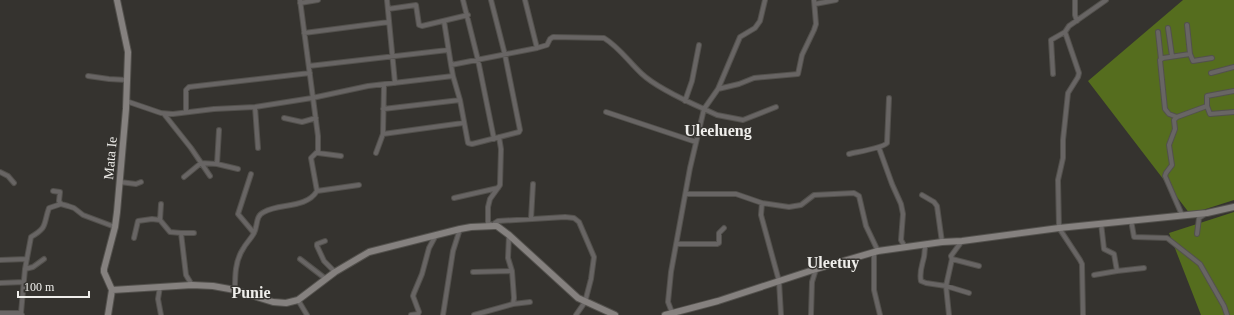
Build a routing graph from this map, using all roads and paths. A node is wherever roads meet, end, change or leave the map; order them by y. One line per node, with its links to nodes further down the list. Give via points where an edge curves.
1 (117, 0): 41 (street, Mata Ie, via 128,52)
2 (318, 0): 11 (street)
3 (387, 0): 13 (street)
4 (463, 0): 14 (street)
5 (491, 0): 27 (street)
6 (525, 0): 24 (street)
7 (764, 0): 44 (street, via 760,22 740,37)
8 (836, 0): 12 (street)
9 (1075, 0): 15 (street)
10 (1106, 0): 15 (street)
11 (300, 1): 22 (street)
12 (814, 2): 44 (street, via 816,24 802,56 798,74 758,77)
13 (388, 9): 16 (street); 17 (street, via 415,5 420,26)
14 (468, 15): 17 (street); 32 (street)
15 (1077, 21): 20 (street, via 1066,28)
16 (389, 22): 22 (street); 28 (street)
17 (444, 22): 25 (street)
18 (1187, 25): 26 (street)
19 (1168, 28): 29 (street)
20 (1065, 32): 38 (street, via 1051,40); 105 (street, via 1078,75 1068,92 1063,158 1058,180)
21 (1158, 32): 31 (street)
22 (304, 33): 34 (street)
23 (699, 45): 49 (street)
24 (537, 48): 27 (street); 49 (street, via 548,45 553,37 604,38 646,78)
25 (448, 50): 28 (street); 33 (street)
26 (1190, 54): 29 (street); 30 (street, via 1193,61)
27 (505, 55): 32 (street); 66 (street, via 520,131 517,134)
28 (392, 56): 34 (street); 42 (street)
29 (1172, 56): 31 (street)
30 (1212, 58)
31 (1161, 59): 60 (street, via 1165,109 1169,114)
32 (478, 60): 33 (street); 66 (street)
33 (451, 65): 40 (street)
34 (309, 66): 36 (street)
35 (1234, 67): 37 (street)
36 (310, 73): 46 (street); 56 (street, via 189,87 186,90)
37 (1211, 73)
38 (1053, 74)
39 (88, 76): 41 (street)
40 (453, 76): 42 (street); 48 (street)
41 (127, 80): 50 (street, Mata Ie)
42 (395, 83): 43 (street)
43 (384, 85): 46 (street); 54 (street)
44 (718, 89): 55 (street)
45 (1234, 91): 51 (street, via 1207,96)
46 (312, 98): 52 (street); 62 (street)
47 (889, 98): 69 (street, via 888,142)
48 (460, 100): 54 (street); 63 (street)
49 (685, 101): 55 (street)
50 (126, 105): 59 (street); 81 (street, Mata Ie)
51 (1207, 106): 58 (street, via 1210,114); 60 (street)
52 (255, 107): 56 (street); 68 (street)
53 (776, 107): 55 (street, via 743,120 717,116)
54 (383, 109): 65 (street)
55 (704, 109): 67 (street)
56 (186, 112): 59 (street)
57 (606, 112): 67 (street)
58 (1234, 112)
59 (164, 114): 74 (street)
60 (1177, 116): 97 (street, via 1169,145 1172,165 1165,174)
61 (284, 118): 62 (street, via 302,122)
62 (316, 118): 70 (street)
63 (463, 123): 65 (street); 66 (street, via 469,144)
64 (219, 130): 75 (street)
65 (383, 134): 71 (street)
66 (496, 138): 86 (street, via 501,149)
67 (696, 142): 89 (street)
68 (258, 148)
69 (879, 148): 72 (street); 119 (street, via 901,204 901,240)
70 (318, 153): 73 (street); 88 (street, via 312,156)
71 (376, 153)
72 (849, 154)
73 (341, 156)
74 (201, 163): 75 (street); 79 (street); 80 (street)
75 (217, 164): 76 (street)
76 (238, 169)
77 (0, 172): 83 (street)
78 (251, 174): 109 (street, via 238,214)
79 (210, 176)
80 (184, 177)
81 (120, 182): 82 (street); 103 (street, Mata Ie)
82 (141, 182)
83 (14, 183)
84 (533, 184): 98 (street)
85 (359, 185): 88 (street)
86 (499, 188): 91 (street); 102 (street, via 492,195 488,207 488,223)
87 (53, 191): 93 (street, via 60,192)
88 (317, 191): 109 (street, via 307,200 264,212 258,218)
89 (686, 194): 92 (street, via 736,194); 117 (street)
90 (922, 196): 116 (street, via 937,206)
91 (454, 198)
92 (762, 203): 120 (street, via 789,207 801,205 814,195 856,193); 136 (street, via 762,216)
93 (61, 204): 103 (street, via 74,208 83,216); 121 (street, via 49,208 42,230 31,238)
94 (161, 204): 99 (street)
95 (1234, 207): 96 (street)
96 (1207, 213): 97 (street); 111 (street, via 1199,218)
97 (1182, 215): 100 (street)
98 (531, 219): 102 (street, via 498,221); 147 (street, via 565,217 574,218 579,222 594,257)
99 (160, 220): 107 (street, via 170,232); 113 (street, via 138,221)
100 (1131, 220): 101 (street); 166 (street, via 1134,237 1167,238 1200,264)
101 (1101, 223): 105 (street); 131 (street, via 1104,249 1114,254)
102 (495, 226): 106 (street); 112 (street)
103 (115, 227): 142 (street, Mata Ie, via 104,269)
104 (724, 228): 117 (street, via 719,233 717,244)
105 (1060, 228): 115 (street); 165 (street, via 1082,264)
106 (460, 229): 110 (street); 156 (street, via 453,251)
107 (181, 233): 108 (street); 139 (street, via 186,275)
108 (194, 233)
109 (254, 233): 143 (street, via 239,255)
110 (436, 234): 132 (street, via 374,250); 155 (street, via 413,296 419,312)
111 (1197, 234)
112 (509, 235): 130 (street, via 508,258); 147 (street)
113 (134, 238)
114 (325, 241): 132 (street, via 317,246 324,261)
115 (962, 241): 116 (street); 124 (street, via 951,256)
116 (942, 242): 118 (street)
117 (678, 244): 151 (street, via 671,272 668,302)
118 (926, 244): 119 (street); 140 (street, via 921,281)
119 (905, 247): 120 (street)
120 (876, 252): 129 (street); 163 (street, via 874,290)
121 (27, 259): 125 (street); 128 (street)
122 (44, 259): 128 (street)
123 (300, 259): 135 (street)
124 (952, 259): 126 (street); 140 (street)
125 (0, 260)
126 (979, 266)
127 (1144, 268): 131 (street)
128 (25, 269): 137 (street)
129 (816, 269): 136 (street); 162 (street, via 812,282)
130 (512, 271): 133 (street); 148 (street)
131 (1117, 271): 134 (street)
132 (335, 272): 135 (street)
133 (473, 272)
134 (1094, 275)
135 (326, 279): 145 (street)
136 (779, 281): 151 (street); 161 (street)
137 (24, 282): 138 (street); 150 (street)
138 (0, 283)
139 (192, 284): 141 (street); 143 (street)
140 (946, 286): 144 (street); 164 (street)
141 (160, 287): 142 (street); 153 (street, via 158,299)
142 (112, 290): 152 (street)
143 (235, 290): 145 (street, via 280,303)
144 (969, 293)
145 (298, 300): 154 (street)
146 (530, 302): 148 (street)
147 (585, 302): 158 (street); 159 (street)
148 (514, 304): 157 (street)
149 (0, 313): 150 (street)
150 (22, 314)
151 (673, 314): 160 (street)
152 (108, 315)
153 (161, 315)
154 (307, 315)
155 (411, 315)
156 (443, 315)
157 (474, 315)
158 (576, 315)
159 (615, 315)
160 (665, 315)
161 (781, 315)
162 (811, 315)
163 (880, 315)
164 (949, 315)
165 (1083, 315)
166 (1227, 315)

